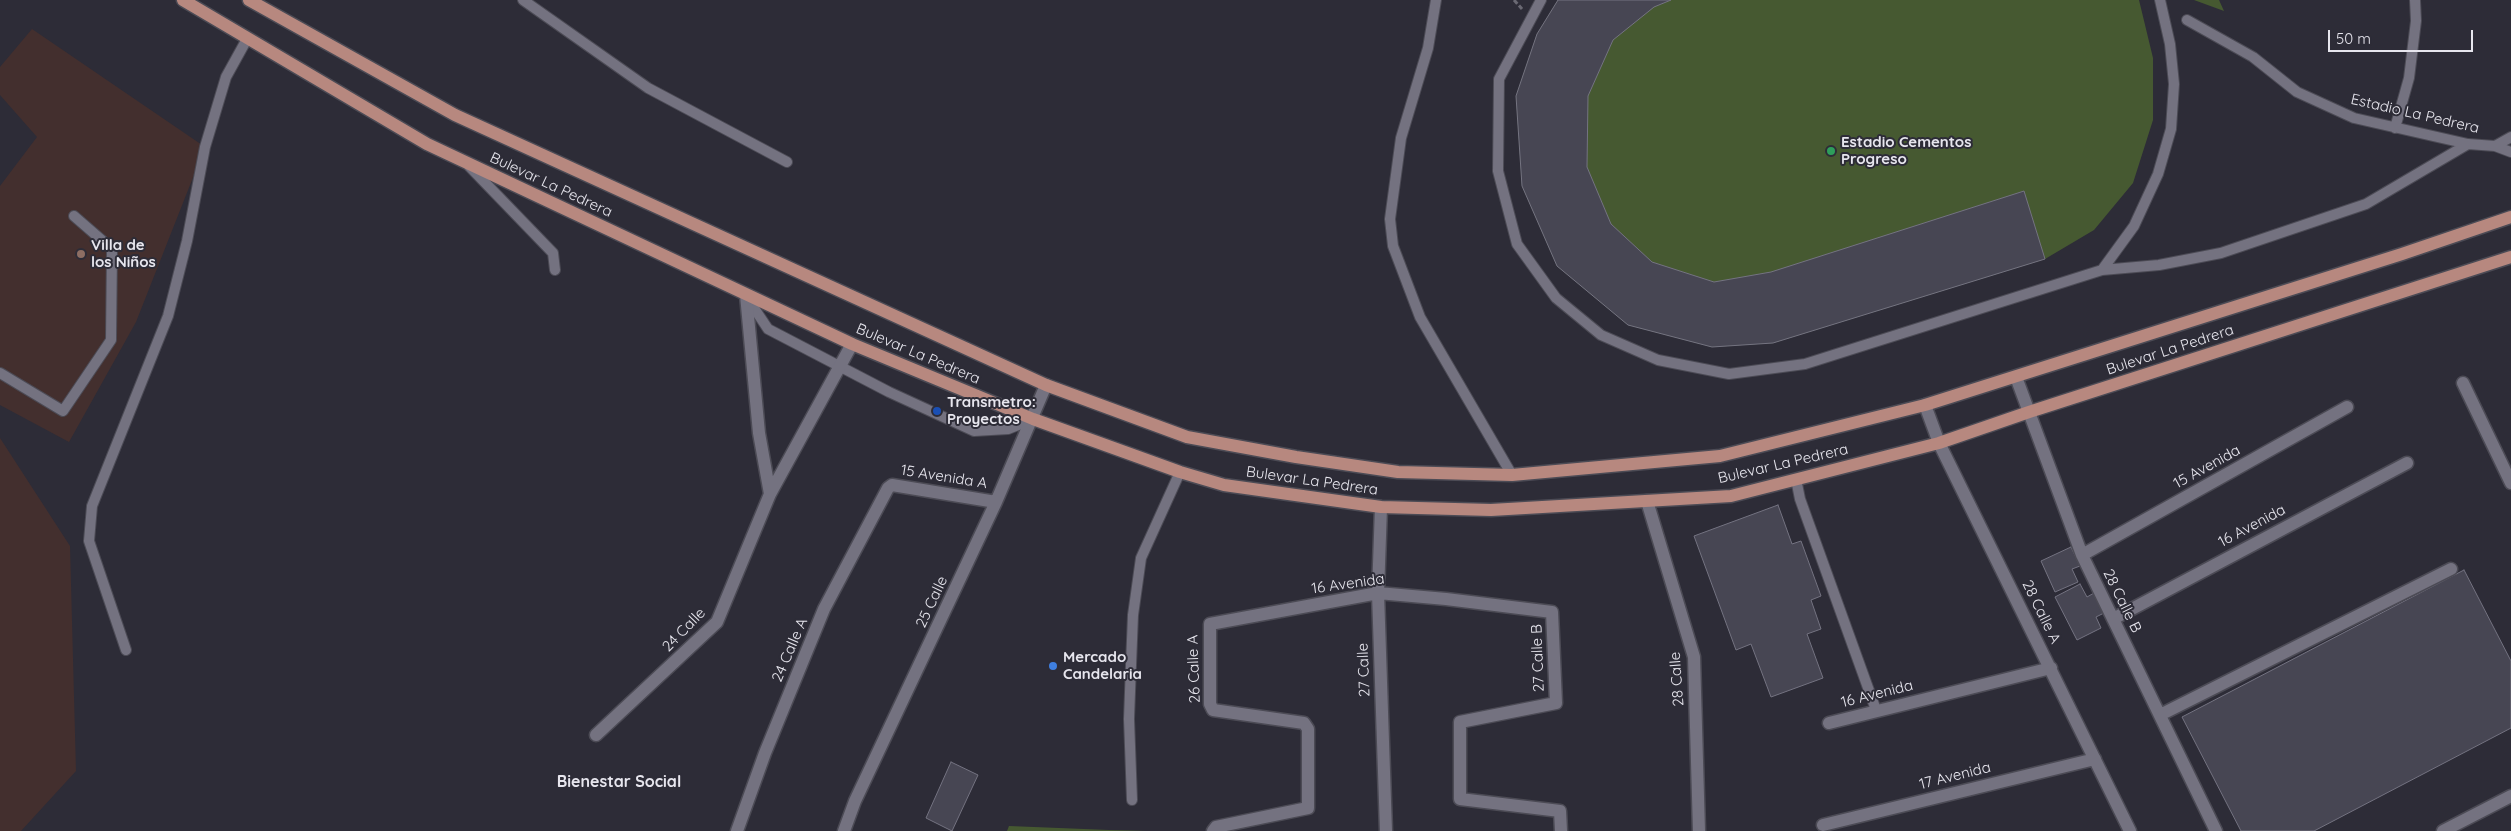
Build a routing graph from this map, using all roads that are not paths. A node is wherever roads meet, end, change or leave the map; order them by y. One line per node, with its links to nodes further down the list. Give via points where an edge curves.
1 (183, 0): 9 (main road, Bulevar La Pedrera)
2 (249, 0): 28 (main road, Bulevar La Pedrera, via 455,115)
3 (523, 0): 15 (lane, via 648,88)
4 (1436, 0): 36 (lane, via 1428,48 1401,138 1390,219 1393,246 1420,317)
5 (1540, 0): 21 (lane, via 1499,79 1498,171 1517,244 1556,298 1601,335 1658,360 1729,374 1805,364)
6 (2160, 0): 21 (lane, via 2170,44 2174,84 2171,129 2158,174 2134,226)
7 (2415, 0): 10 (lane, via 2416,21 2409,78)
8 (2187, 20): 10 (lane, Estadio La Pedrera, via 2253,57 2296,92 2354,118)
9 (247, 39): 16 (main road, Bulevar La Pedrera, via 427,144); 50 (lane, via 226,77 204,147 187,241 168,316 92,506 89,541)
10 (2395, 128): 12 (lane, Estadio La Pedrera)
11 (2511, 137): 13 (lane)
12 (2468, 144): 13 (lane, Estadio La Pedrera); 21 (lane, via 2366,204 2221,253 2159,265)
13 (2495, 146): 14 (lane, Estadio La Pedrera)
14 (2511, 152)
15 (787, 162)
16 (466, 163): 20 (lane, via 553,253); 22 (main road, Bulevar La Pedrera)
17 (74, 216): 25 (lane, via 112,249 111,340 62,411)
18 (2511, 217): 26 (main road, Bulevar La Pedrera)
19 (2511, 257): 31 (main road, Bulevar La Pedrera)
20 (555, 270)
21 (2102, 270)
22 (746, 295): 23 (main road, Bulevar La Pedrera); 24 (lane, via 768,329); 40 (street, via 759,433)
23 (852, 344): 24 (street, 24 Calle); 32 (main road, Bulevar La Pedrera)
24 (840, 368): 32 (lane, via 974,431 1008,429); 40 (street, 24 Calle)
25 (0, 373)
26 (2016, 377): 29 (main road, Bulevar La Pedrera); 31 (street, 28 Calle B)
27 (2463, 383): 38 (street)
28 (1046, 385): 32 (street, 25 Calle); 36 (main road, Bulevar La Pedrera, via 1187,437 1398,472)
29 (1925, 405): 33 (street, 28 Calle A); 36 (main road, Bulevar La Pedrera, via 1720,456)
30 (2347, 407): 44 (street, 15 Avenida)
31 (2029, 412): 33 (main road, Bulevar La Pedrera); 44 (street, 28 Calle B)
32 (1032, 419): 35 (main road, Bulevar La Pedrera); 42 (street, 25 Calle)
33 (1940, 443): 37 (main road, Bulevar La Pedrera); 51 (street, 28 Calle A)
34 (2407, 463): 48 (street, 16 Avenida)
35 (1180, 472): 43 (main road, Bulevar La Pedrera, via 1224,485); 58 (lane, via 1141,558 1133,615 1131,665)
36 (1512, 475)
37 (1796, 479): 41 (main road, Bulevar La Pedrera, via 1731,496); 52 (lane, via 1800,499)
38 (2510, 480)
39 (888, 488): 42 (street, 15 Avenida A, via 892,485); 61 (street, 24 Calle A, via 824,609)
40 (770, 494): 55 (street, 24 Calle, via 717,622)
41 (1647, 501): 43 (main road, Bulevar La Pedrera, via 1491,510); 65 (street, 28 Calle, via 1694,656)
42 (996, 502): 62 (street, 25 Calle, via 855,801)
43 (1381, 507): 46 (street, 27 Calle)
44 (2082, 555): 48 (street, 28 Calle B)
45 (2451, 569): 53 (street)
46 (1378, 593): 47 (street, 16 Avenida); 49 (street, 16 Avenida); 63 (street, 27 Calle)
47 (1552, 612): 64 (street, 27 Calle B, via 1556,703 1460,722 1460,798 1560,811)
48 (2112, 619): 53 (street, 28 Calle B)
49 (1209, 626): 60 (street, 26 Calle A, via 1210,704 1213,710 1307,726 1308,808)
50 (126, 650)
51 (2051, 668): 52 (street, 16 Avenida); 56 (street, 28 Calle A)
52 (1876, 710): 54 (street, 16 Avenida)
53 (2160, 715): 67 (street, 28 Calle B)
54 (1829, 723)
55 (596, 735)
56 (2095, 759): 59 (street, 17 Avenida); 66 (street, 28 Calle A)
57 (2511, 796): 68 (street)
58 (1132, 800)
59 (1823, 825)
60 (1213, 829)
61 (737, 831)
62 (844, 831)
63 (1386, 831)
64 (1561, 831)
65 (1699, 831)
66 (2130, 831)
67 (2216, 831)
68 (2443, 831)

